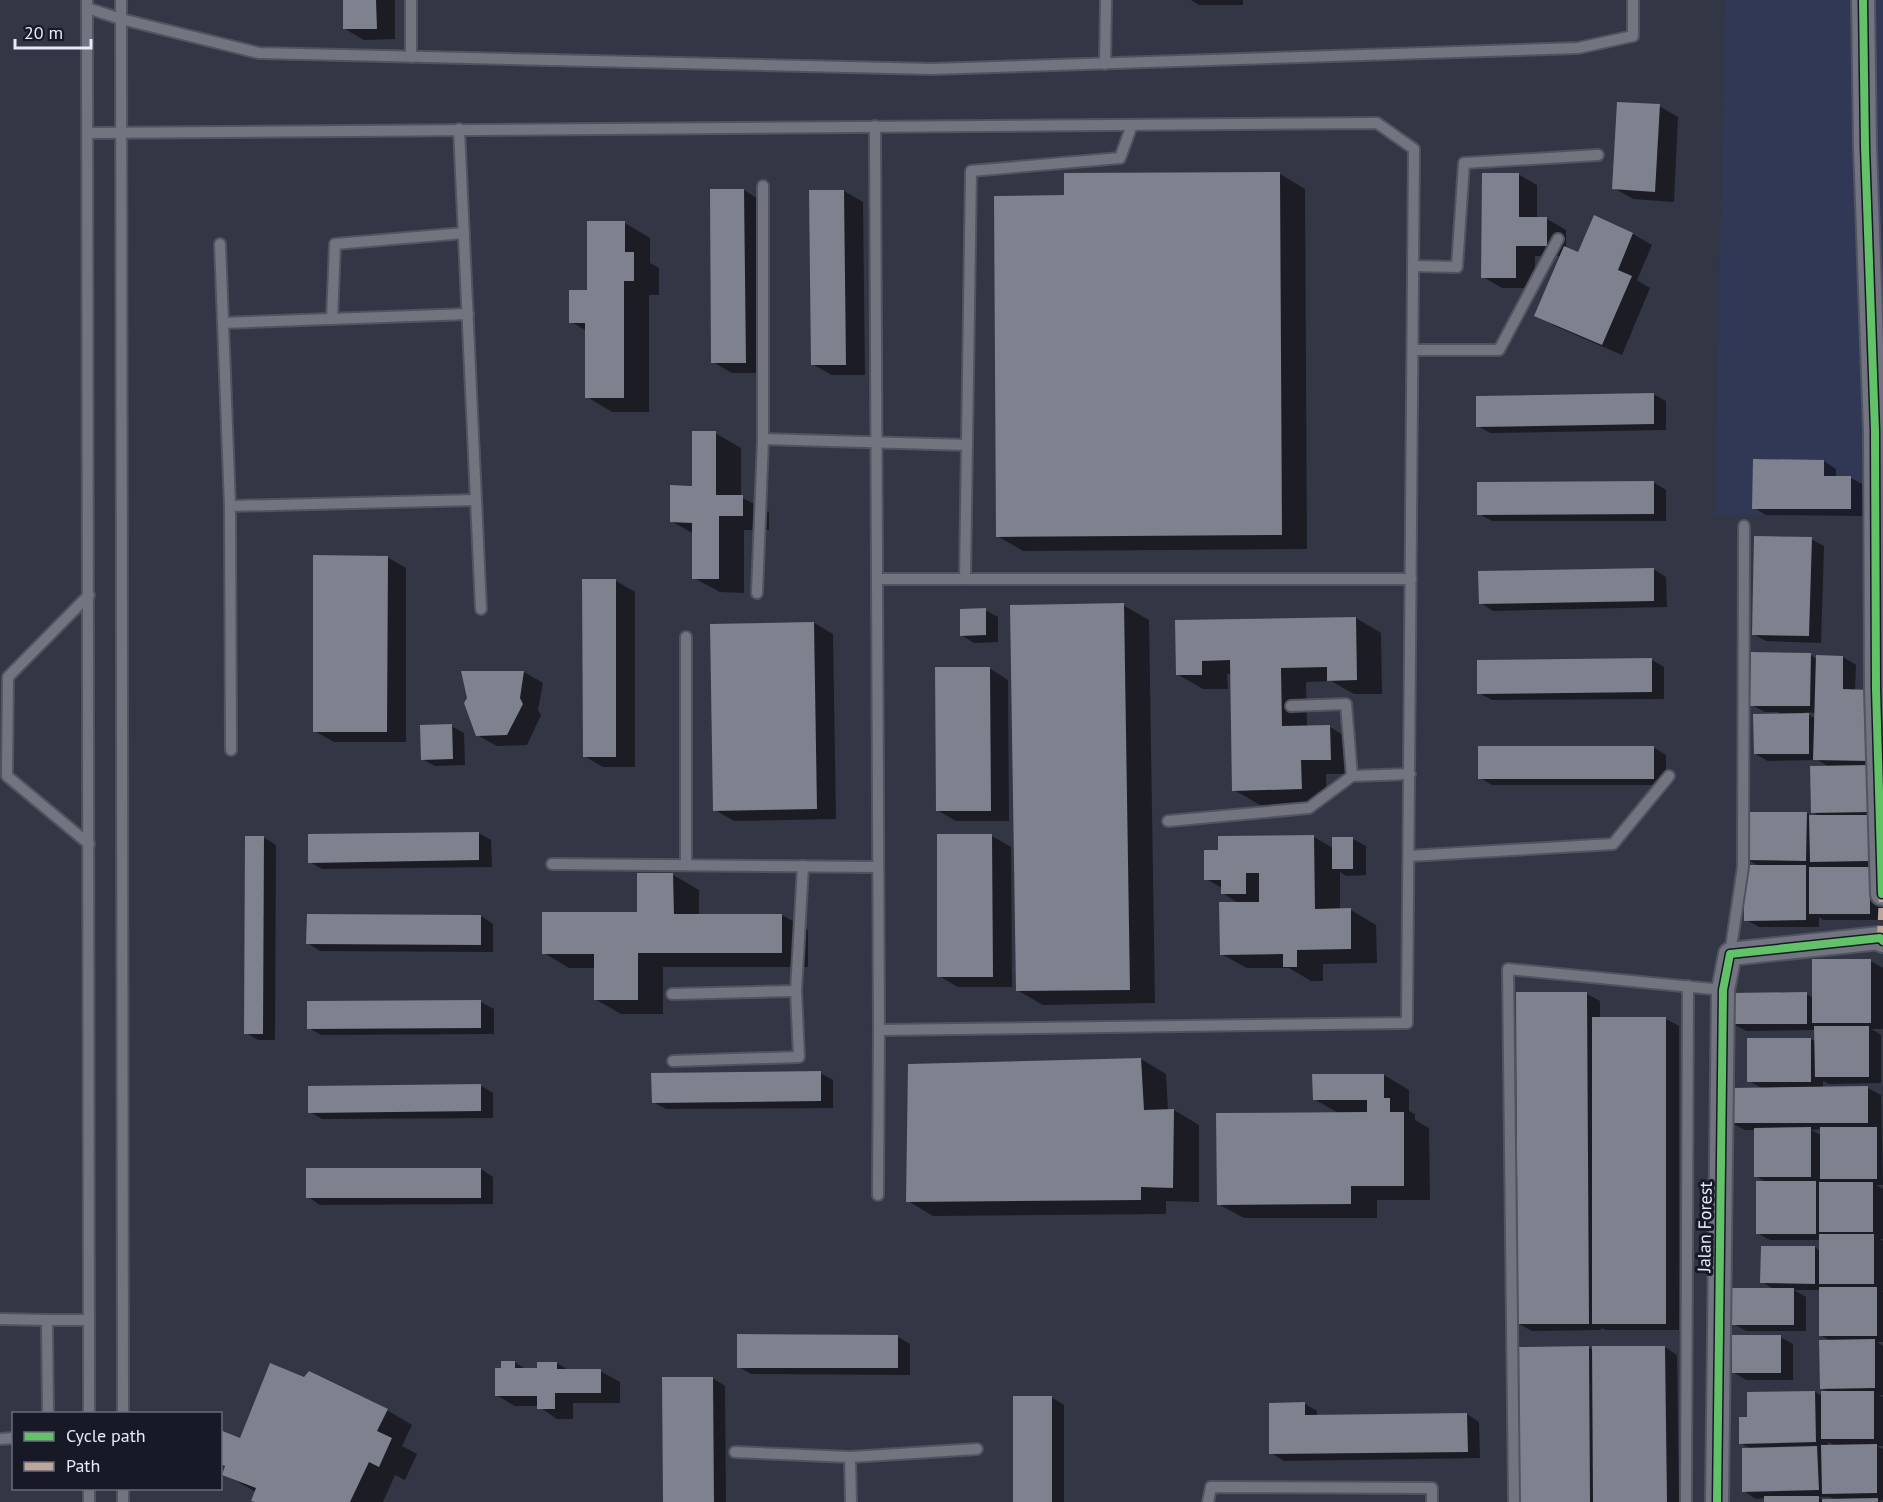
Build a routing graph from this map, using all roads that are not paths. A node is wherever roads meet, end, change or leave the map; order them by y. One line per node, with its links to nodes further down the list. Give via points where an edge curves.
1 (120, 0): 7 (lane)
2 (411, 0): 8 (lane)
3 (1106, 0): 9 (lane)
4 (1633, 0): 9 (lane, via 1633,36 1578,48)
5 (1863, 0): 31 (street)
6 (87, 4): 7 (lane); 14 (lane)
7 (121, 19): 8 (lane, via 259,53); 13 (lane)
8 (411, 57): 9 (lane, via 932,69)
9 (1105, 64)
10 (1132, 124): 11 (lane); 20 (lane, via 1377,123 1414,149); 27 (lane, via 1120,158 971,171)
11 (875, 126): 12 (lane); 26 (lane)
12 (459, 129): 13 (lane); 17 (lane)
13 (121, 132): 14 (lane); 66 (lane)
14 (87, 133): 36 (lane)
15 (1598, 155): 20 (lane, via 1464,162 1458,267)
16 (763, 186): 25 (lane)
17 (464, 233): 21 (lane); 22 (lane, via 335,244)
18 (1558, 239): 24 (lane, via 1499,350)
19 (220, 244): 23 (lane)
20 (1413, 266): 24 (lane)
21 (468, 314): 22 (lane); 28 (lane)
22 (332, 319): 23 (lane)
23 (222, 323): 29 (lane)
24 (1413, 350): 34 (lane)
25 (763, 439): 26 (lane); 35 (lane)
26 (876, 443): 27 (lane); 32 (lane)
27 (967, 446): 33 (lane)
28 (476, 501): 29 (lane); 37 (lane)
29 (230, 506): 40 (lane)
30 (1744, 526): 53 (lane, via 1743,867)
31 (1879, 577): 51 (street, via 1876,689)
32 (877, 579): 33 (lane); 50 (lane)
33 (965, 579): 34 (lane)
34 (1411, 579): 41 (lane)
35 (758, 593)
36 (89, 595): 45 (lane); 45 (lane, via 8,677 7,776)
37 (481, 609)
38 (686, 637): 48 (lane)
39 (1292, 706): 42 (lane, via 1346,704)
40 (231, 750)
41 (1410, 774): 42 (lane); 46 (lane)
42 (1352, 776): 44 (lane, via 1309,808)
43 (1669, 776): 46 (lane, via 1613,844)
44 (1168, 821)
45 (89, 844): 63 (lane)
46 (1409, 856): 58 (lane, via 1407,1023)
47 (552, 864): 48 (lane)
48 (686, 865): 49 (lane)
49 (803, 866): 50 (lane); 56 (lane)
50 (878, 867): 58 (lane)
51 (1882, 894)
52 (1883, 940): 53 (street)
53 (1730, 954): 55 (street, Jalan Forest)
54 (1688, 986): 55 (lane); 73 (lane, via 1508,969); 74 (lane)
55 (1723, 990): 75 (street, Jalan Forest)
56 (796, 991): 57 (lane); 59 (lane, via 800,1056)
57 (672, 994)
58 (879, 1030): 60 (lane)
59 (673, 1061)
60 (878, 1195)
61 (0, 1318): 62 (lane)
62 (47, 1320): 63 (lane); 64 (lane)
63 (89, 1320): 65 (lane)
64 (48, 1412)
65 (89, 1412)
66 (123, 1412)
67 (977, 1449): 69 (lane)
68 (735, 1452): 69 (lane)
69 (850, 1457): 70 (lane)
70 (851, 1502)
71 (1208, 1502): 72 (lane, via 1211,1487 1432,1488)
72 (1432, 1502)
73 (1514, 1502)
74 (1686, 1502)
75 (1717, 1502)

